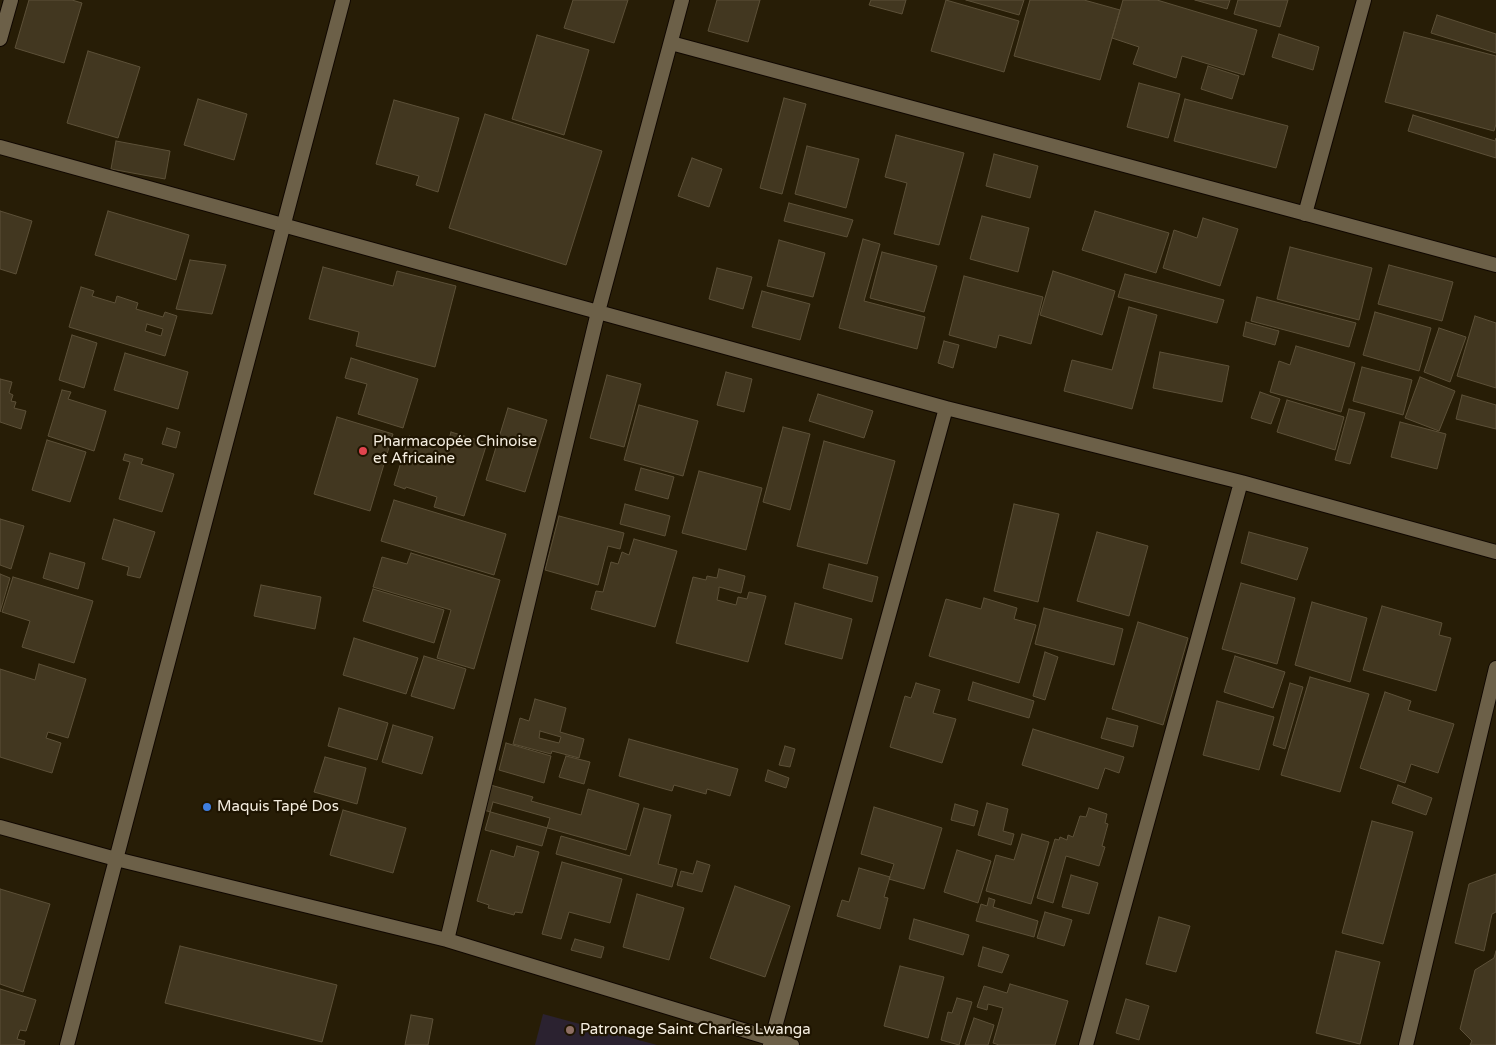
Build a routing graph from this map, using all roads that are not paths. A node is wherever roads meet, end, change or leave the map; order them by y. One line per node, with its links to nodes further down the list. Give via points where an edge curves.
1 (10, 0): 5 (street)
2 (343, 0): 9 (street)
3 (682, 0): 6 (street)
4 (1364, 0): 8 (street)
5 (0, 39)
6 (671, 43): 8 (street); 11 (street)
7 (0, 147): 9 (street)
8 (1305, 214): 10 (street)
9 (283, 225): 11 (street); 17 (street)
10 (1496, 265)
11 (598, 312): 12 (street); 18 (street)
12 (946, 408): 13 (street); 19 (street)
13 (1241, 482): 14 (street); 22 (street)
14 (1496, 552)
15 (1496, 668): 23 (street)
16 (0, 827): 17 (street)
17 (116, 859): 18 (street); 20 (street)
18 (447, 940): 19 (street)
19 (771, 1042): 21 (street)
20 (67, 1045)
21 (792, 1045)
22 (1086, 1045)
23 (1406, 1045)

